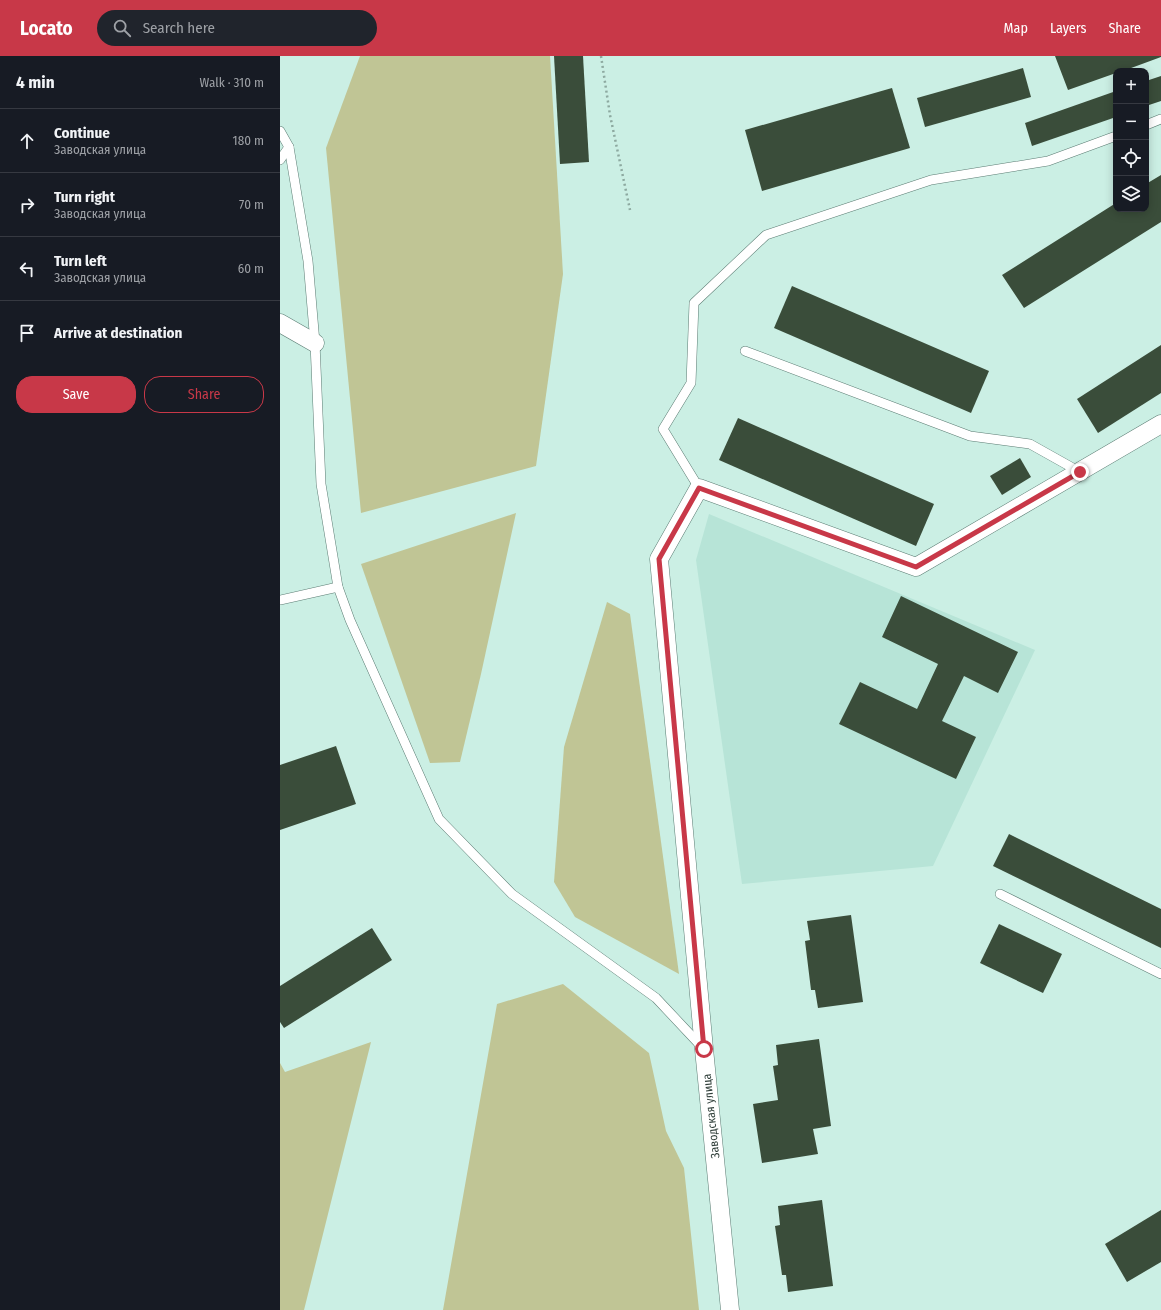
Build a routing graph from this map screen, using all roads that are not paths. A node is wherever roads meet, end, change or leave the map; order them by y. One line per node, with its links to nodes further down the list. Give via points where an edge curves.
1 (1161, 119): 2 (lane)
2 (1149, 124)
3 (280, 131): 5 (lane)
4 (1113, 137): 12 (lane, via 1048,161 932,180 766,235 694,303 691,383 663,429)
5 (289, 147): 6 (lane); 8 (lane, via 308,261)
6 (280, 160)
7 (280, 323): 8 (street)
8 (315, 343): 13 (lane, via 321,484)
9 (745, 351): 11 (lane, via 970,436 1030,444)
10 (1161, 424): 11 (street)
11 (1080, 472): 12 (street, via 916,567)
12 (699, 488): 17 (street, Заводская улица, via 659,559)
13 (338, 587): 14 (lane); 17 (lane, via 350,620 439,819 512,894 656,998)
14 (280, 600)
15 (1000, 894): 16 (lane)
16 (1161, 974)
17 (704, 1049): 18 (street, Заводская улица)
18 (730, 1310)

